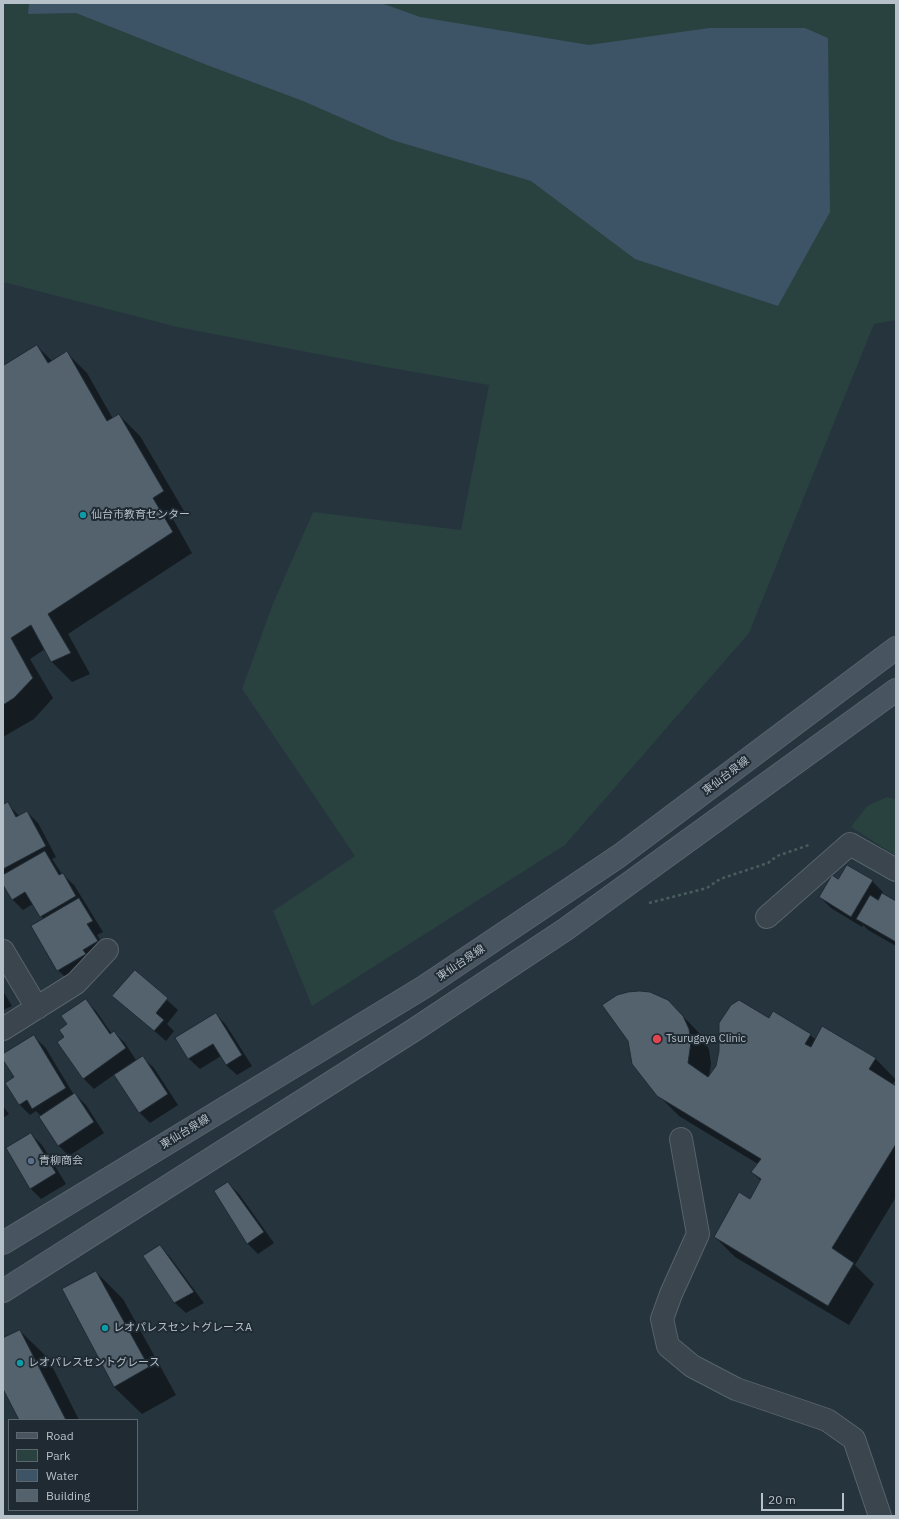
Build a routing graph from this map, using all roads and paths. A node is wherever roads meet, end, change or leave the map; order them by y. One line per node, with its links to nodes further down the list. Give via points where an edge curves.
1 (896, 648): 12 (street, 東仙台泉線, via 619,856 431,983)
2 (896, 690): 13 (street, via 559,934 414,1030)
3 (810, 844): 5 (path, via 777,856 768,863 720,879 707,888)
4 (896, 870): 6 (street, via 850,844)
5 (649, 903)
6 (767, 917)
7 (107, 950): 9 (street, via 76,983)
8 (3, 951): 9 (street)
9 (37, 1008): 10 (street)
10 (3, 1029)
11 (681, 1139): 14 (street, via 698,1234 662,1319 668,1346 692,1366 736,1389 826,1420 854,1439)
12 (3, 1243)
13 (3, 1291)
14 (880, 1516)

